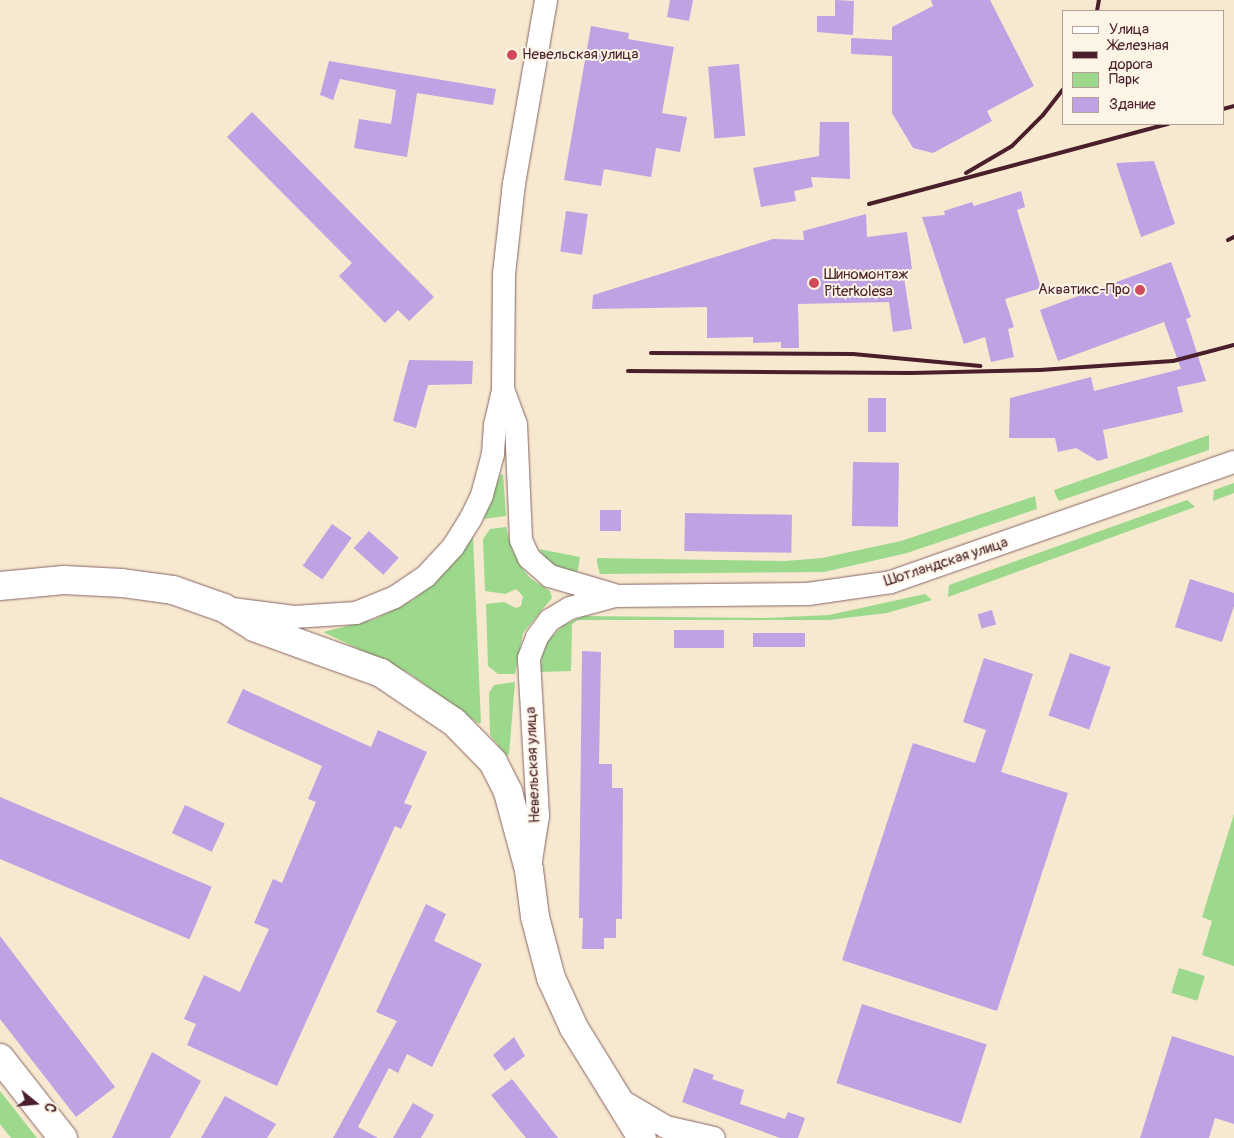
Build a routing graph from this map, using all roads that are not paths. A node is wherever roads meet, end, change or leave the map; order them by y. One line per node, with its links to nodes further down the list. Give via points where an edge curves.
1 (546, 0): 2 (street, via 514,184 504,274)
2 (503, 389): 5 (street, via 516,424 520,540 529,558 550,576); 6 (street, via 493,454 482,495 453,547 426,576 396,597 356,613 294,617)
3 (1234, 462): 5 (street, Шотландская улица, via 891,582 808,594)
4 (0, 586): 6 (main road, via 64,580 122,582 173,590)
5 (614, 596): 7 (street, Невельская улица, via 570,608 550,620 537,637 529,658 538,816)
6 (224, 608): 7 (main road, via 254,627 381,672 454,722 493,762 508,792)
7 (529, 870): 9 (main road, Невельская улица, via 536,925 550,978 574,1028)
8 (0, 1058): 10 (main road)
9 (617, 1098): 11 (main road, Невельская улица); 12 (street, via 666,1127)
10 (63, 1138)
11 (642, 1138)
12 (714, 1138)

